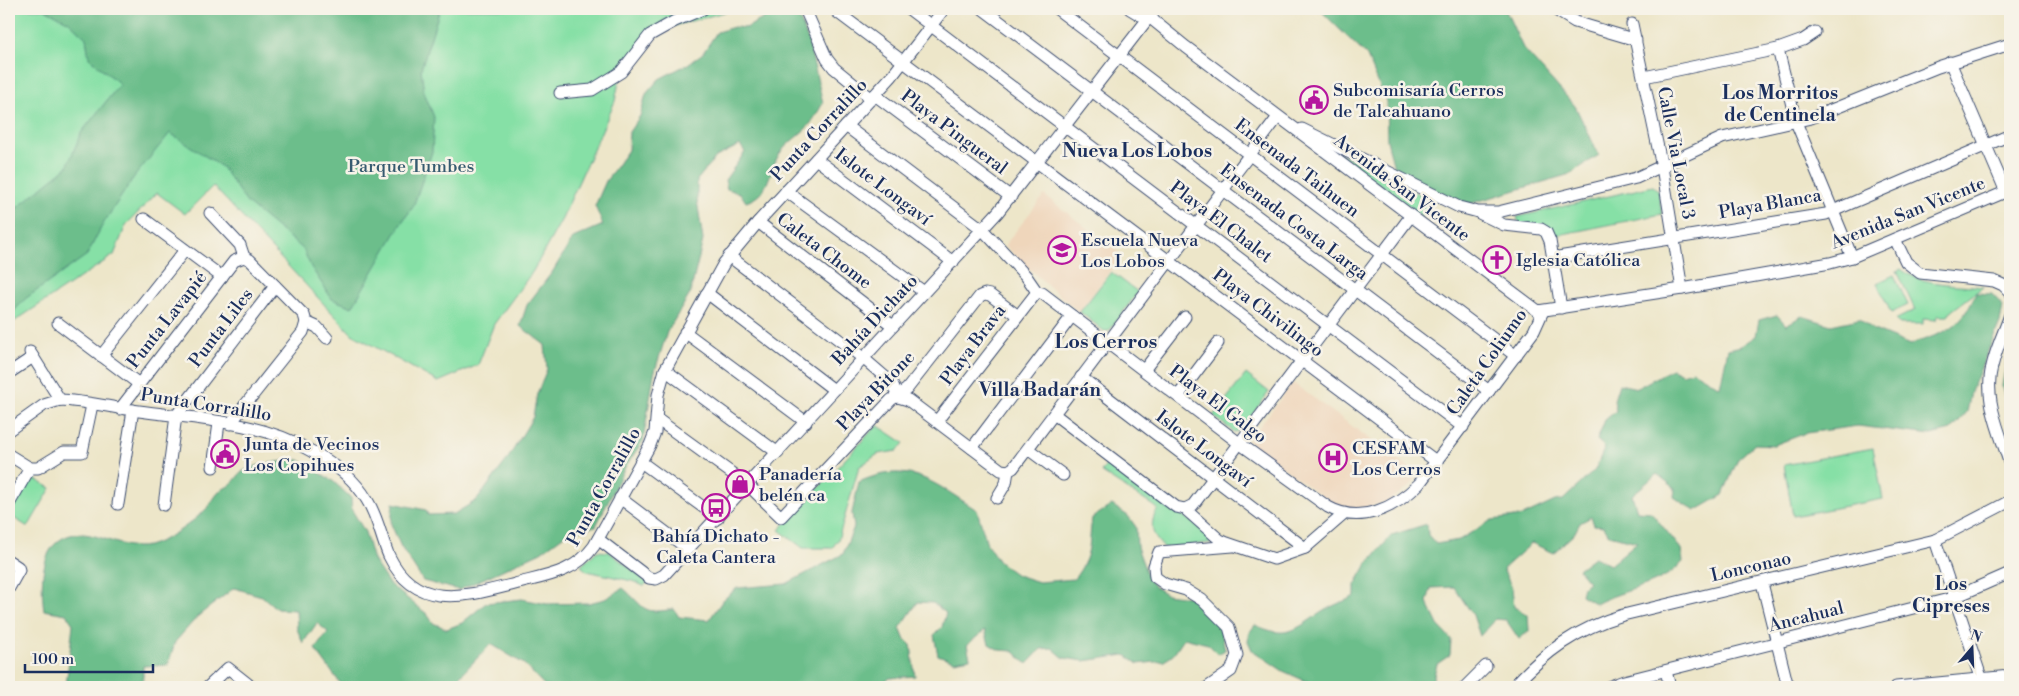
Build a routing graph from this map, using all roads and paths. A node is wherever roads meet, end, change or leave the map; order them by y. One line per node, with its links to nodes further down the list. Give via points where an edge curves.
1 (703, 9): 22 (street, via 650,35 621,72 592,90)
2 (805, 9): 23 (street, Playa Pingueral, via 834,68)
3 (909, 9): 12 (street, Playa El Chalet)
4 (944, 9): 12 (street, Punta Corralillo)
5 (982, 9): 21 (street, Ensenada Costa Larga)
6 (1057, 9): 17 (street, Ensenada Taihuen)
7 (1130, 9): 10 (street, via 1140,15)
8 (1554, 9): 14 (street, via 1574,22)
9 (837, 12): 18 (street, Playa Chivilingo)
10 (1148, 13): 17 (street, Bahía Dichato); 24 (street, Avenida San Vicente, via 1166,31)
11 (1632, 24): 14 (street, Calle Via Local 3)
12 (931, 26): 18 (street, Punta Corralillo); 27 (street, Playa El Chalet)
13 (1815, 32): 16 (street)
14 (1636, 40): 20 (street, Calle Via Local 3)
15 (2010, 44): 19 (street)
16 (1778, 49): 20 (street); 25 (street)
17 (1118, 55): 21 (street, Bahía Dichato); 30 (street, Ensenada Taihuen)
18 (903, 62): 23 (street, Punta Corralillo); 32 (street, Playa Chivilingo)
19 (1950, 62): 25 (street); 29 (street)
20 (1644, 77): 33 (street, Calle Via Local 3)
21 (1092, 91): 27 (street, Bahía Dichato); 34 (street, Ensenada Costa Larga)
22 (560, 94)
23 (873, 97): 26 (street, Punta Corralillo); 37 (street, Playa Pingueral)
24 (1278, 117): 30 (street); 39 (street, via 1459,207); 41 (street, Avenida San Vicente)
25 (1796, 122): 33 (street, via 1722,138); 38 (street)
26 (846, 126): 31 (street, Punta Corralillo); 45 (street, Playa El Galgo)
27 (1065, 126): 32 (street, Bahía Dichato); 44 (street, Playa El Chalet)
28 (2010, 135): 29 (street, Playa Blanca)
29 (1986, 145): 36 (street); 38 (street, Playa Blanca)
30 (1250, 155): 34 (street); 49 (street, Ensenada Taihuen)
31 (816, 159): 35 (street, Punta Corralillo); 55 (street, Islote Longaví)
32 (1037, 163): 37 (street, Bahía Dichato); 54 (street, Playa Chivilingo)
33 (1662, 168): 39 (street, via 1568,196 1498,212); 46 (street, Calle Via Local 3)
34 (1223, 190): 44 (street); 59 (street, Ensenada Costa Larga)
35 (786, 191): 43 (street, Punta Corralillo); 60 (street)
36 (2008, 191): 47 (street, Avenida San Vicente)
37 (1011, 197): 45 (street, Bahía Dichato)
38 (1832, 211): 46 (street, Playa Blanca); 52 (street)
39 (1478, 212): 53 (street, via 1504,225 1544,230 1549,238)
40 (210, 213): 50 (street, via 240,245)
41 (1410, 217): 49 (street); 65 (street, Avenida San Vicente, via 1529,306)
42 (144, 219): 48 (street)
43 (758, 222): 51 (street, Punta Corralillo); 73 (street, Caleta Chome)
44 (1196, 225): 54 (street); 72 (street, Playa El Chalet)
45 (982, 229): 55 (street, Bahía Dichato); 61 (street, Playa El Galgo)
46 (1674, 238): 53 (street, Playa Blanca); 58 (street, Calle Via Local 3)
47 (1895, 239): 52 (street, Avenida San Vicente); 62 (street, via 1906,262 1920,272 1999,282)
48 (185, 250): 56 (street); 78 (street)
49 (1382, 255): 59 (street); 79 (street, Ensenada Taihuen)
50 (244, 256): 56 (street, Punta Lavapié, via 235,259); 57 (street)
51 (729, 256): 63 (street, Punta Corralillo); 80 (street)
52 (1852, 257): 58 (street, Avenida San Vicente)
53 (1552, 258): 64 (street)
54 (1169, 261): 76 (street); 81 (street, Playa Chivilingo)
55 (953, 262): 60 (street, Bahía Dichato)
56 (222, 277): 86 (street, Punta Lavapié)
57 (275, 286): 70 (street, via 304,315); 96 (street, Punta Liles)
58 (1682, 289): 64 (street, Avenida San Vicente)
59 (1355, 290): 72 (street); 88 (street, Ensenada Costa Larga)
60 (924, 292): 73 (street, Bahía Dichato)
61 (1037, 292): 67 (street, Playa Brava); 68 (street, Playa El Galgo)
62 (2010, 292)
63 (707, 293): 74 (street, Punta Corralillo); 87 (street)
64 (1561, 308): 65 (street, Avenida San Vicente)
65 (1543, 311): 79 (street, Caleta Coliumo, via 1538,326)
66 (2010, 315): 110 (street, via 1992,364 1989,386)
67 (1018, 316): 89 (street, Playa Bitone, via 990,295 980,296 907,389); 98 (street, Playa Brava)
68 (1072, 316): 76 (street, Playa El Galgo); 104 (street)
69 (1185, 317): 83 (street)
70 (306, 322): 75 (street, via 317,327); 100 (street, via 303,332)
71 (58, 323): 78 (street)
72 (1329, 325): 81 (street); 101 (street, Playa El Chalet)
73 (893, 326): 80 (street, Bahía Dichato)
74 (685, 332): 82 (street, Punta Corralillo); 99 (street)
75 (327, 338)
76 (1107, 343): 83 (street, Playa El Galgo); 85 (street)
77 (1218, 343): 90 (street)
78 (101, 356): 86 (street)
79 (1516, 356): 88 (street, Caleta Coliumo)
80 (864, 358): 87 (street, Bahía Dichato); 89 (street, via 892,383)
81 (1302, 360): 103 (street); 109 (street, Playa Chivilingo)
82 (665, 370): 97 (street, Punta Corralillo, via 658,396); 106 (street)
83 (1144, 370): 90 (street, Playa El Galgo)
84 (9, 373): 91 (street, via 31,355)
85 (1081, 377): 95 (street); 115 (street, Islote Longaví)
86 (139, 384): 93 (street, Punta Lavapié)
87 (834, 390): 99 (street, Bahía Dichato)
88 (1489, 391): 101 (street, Caleta Coliumo)
89 (898, 396): 98 (street); 116 (street, Playa Bitone, via 781,517)
90 (1178, 396): 103 (street, Playa El Galgo)
91 (60, 400): 92 (street, Punta Corralillo); 102 (street, via 44,405)
92 (92, 405): 93 (street, Punta Corralillo); 112 (street, via 84,450 80,453 61,452 38,468)
93 (120, 409): 94 (street, Punta Corralillo)
94 (133, 410): 96 (street, Punta Corralillo); 121 (street)
95 (1054, 414): 105 (street); 123 (street, via 1176,507)
96 (176, 416): 100 (street, Punta Corralillo); 122 (street, Punta Liles)
97 (657, 419): 108 (street, Punta Corralillo, via 653,438); 116 (street)
98 (937, 421): 104 (street)
99 (806, 422): 106 (street, Bahía Dichato)
100 (225, 424): 111 (street); 126 (street, Punta Corralillo, via 278,435 339,468 368,501 398,571 411,584 431,594 465,596 566,571 584,559)
101 (1463, 427): 109 (street, Caleta Coliumo)
102 (9, 430)
103 (1239, 443): 115 (street); 124 (street, Playa El Galgo, via 1328,507)
104 (972, 448): 113 (street)
105 (1028, 449): 113 (street); 114 (street)
106 (778, 453): 116 (street, Bahía Dichato)
107 (9, 455): 112 (street)
108 (641, 462): 117 (street, Punta Corralillo); 125 (street)
109 (1437, 462): 124 (street, Caleta Coliumo, via 1419,484 1398,501 1369,514)
110 (2010, 465)
111 (213, 467)
112 (30, 468): 120 (street)
113 (1008, 472): 118 (street, via 1006,483)
114 (1063, 475)
115 (1213, 478): 123 (street, via 1193,505); 129 (street, Islote Longaví)
116 (748, 485): 125 (street, Bahía Dichato)
117 (620, 498): 126 (street, Punta Corralillo); 130 (street)
118 (996, 498)
119 (2010, 502): 127 (street, Lonconao)
120 (9, 504)
121 (118, 504)
122 (164, 505)
123 (1185, 509): 128 (street, via 1220,540)
124 (1343, 514): 129 (street)
125 (718, 518): 130 (street, Bahía Dichato)
126 (598, 539): 130 (street, Bahía Dichato, via 652,578 664,575)
127 (1934, 540): 133 (street, Lonconao); 135 (street)
128 (1236, 546): 129 (street, via 1274,559); 143 (street, via 1159,552 1154,566 1155,577 1202,600 1229,628 1238,654 1231,670)
129 (1305, 548)
130 (688, 549)
131 (9, 561): 134 (street, via 19,568)
132 (2010, 573): 135 (street, Ancahual)
133 (1762, 583): 136 (street); 145 (street, Lonconao, via 1623,615 1594,625 1555,647)
134 (9, 588)
135 (1954, 598): 136 (street, Ancahual); 140 (street)
136 (1778, 643): 138 (street, Ancahual); 148 (street)
137 (1486, 666): 144 (street)
138 (1666, 671): 146 (street, Ancahual); 147 (street)
139 (2010, 676): 140 (street)
140 (1982, 680): 149 (street)
141 (208, 687): 142 (street, via 228,668)
142 (252, 687)
143 (1208, 687)
144 (1464, 687)
145 (1513, 687)
146 (1608, 687)
147 (1670, 687)
148 (1788, 687)
149 (1896, 687)

